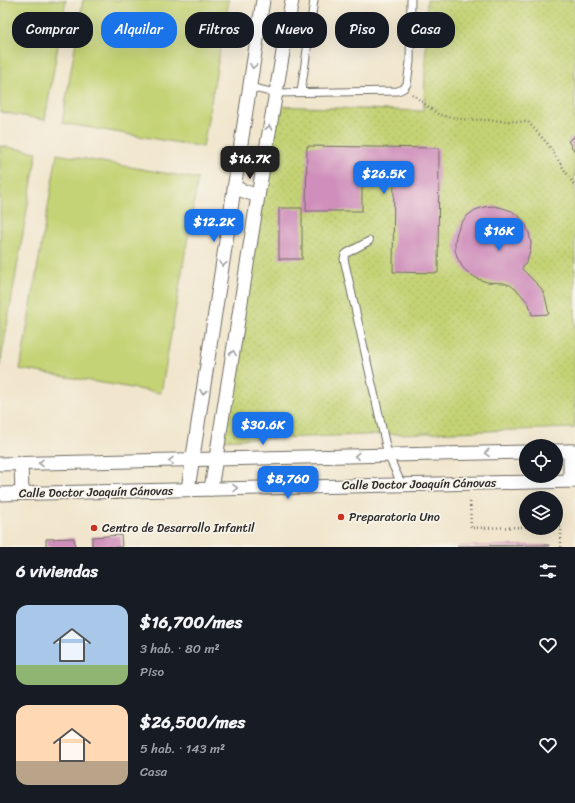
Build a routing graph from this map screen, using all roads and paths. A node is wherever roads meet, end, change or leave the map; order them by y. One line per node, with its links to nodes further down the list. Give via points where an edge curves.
1 (264, 0): 5 (street, one-way to 5)
2 (292, 0): 8 (street)
3 (314, 0): 7 (lane)
4 (411, 0): 6 (lane, via 410,62 407,84)
5 (249, 87): 8 (lane); 10 (street)
6 (404, 88): 7 (lane, via 398,91); 9 (path, via 439,115 462,119 528,122 548,143)
7 (301, 92): 8 (lane)
8 (275, 93): 11 (street, one-way to 8)
9 (575, 186)
10 (235, 188): 11 (street); 16 (street, one-way to 16)
11 (258, 196): 17 (street, one-way to 11)
12 (368, 241): 15 (lane, via 344,255 344,259)
13 (573, 451): 20 (street)
14 (519, 452): 15 (street, one-way to 15)
15 (388, 455): 17 (street, one-way to 17); 21 (lane)
16 (193, 460): 17 (street); 18 (street, one-way to 18); 23 (street)
17 (215, 460): 22 (street)
18 (21, 463): 19 (street); 24 (street)
19 (0, 464)
20 (573, 481): 21 (street, Calle Doctor Joaquín Cánovas)
21 (402, 485): 22 (street, Calle Doctor Joaquín Cánovas, one-way to 21)
22 (211, 488): 23 (street, Calle Doctor Joaquín Cánovas)
23 (188, 489): 24 (street, Calle Doctor Joaquín Cánovas)
24 (22, 493): 25 (street, Calle Doctor Joaquín Cánovas)
25 (0, 494)
26 (470, 496): 27 (path, via 471,528)
27 (519, 527)
28 (561, 535): 29 (path)
29 (561, 547)

